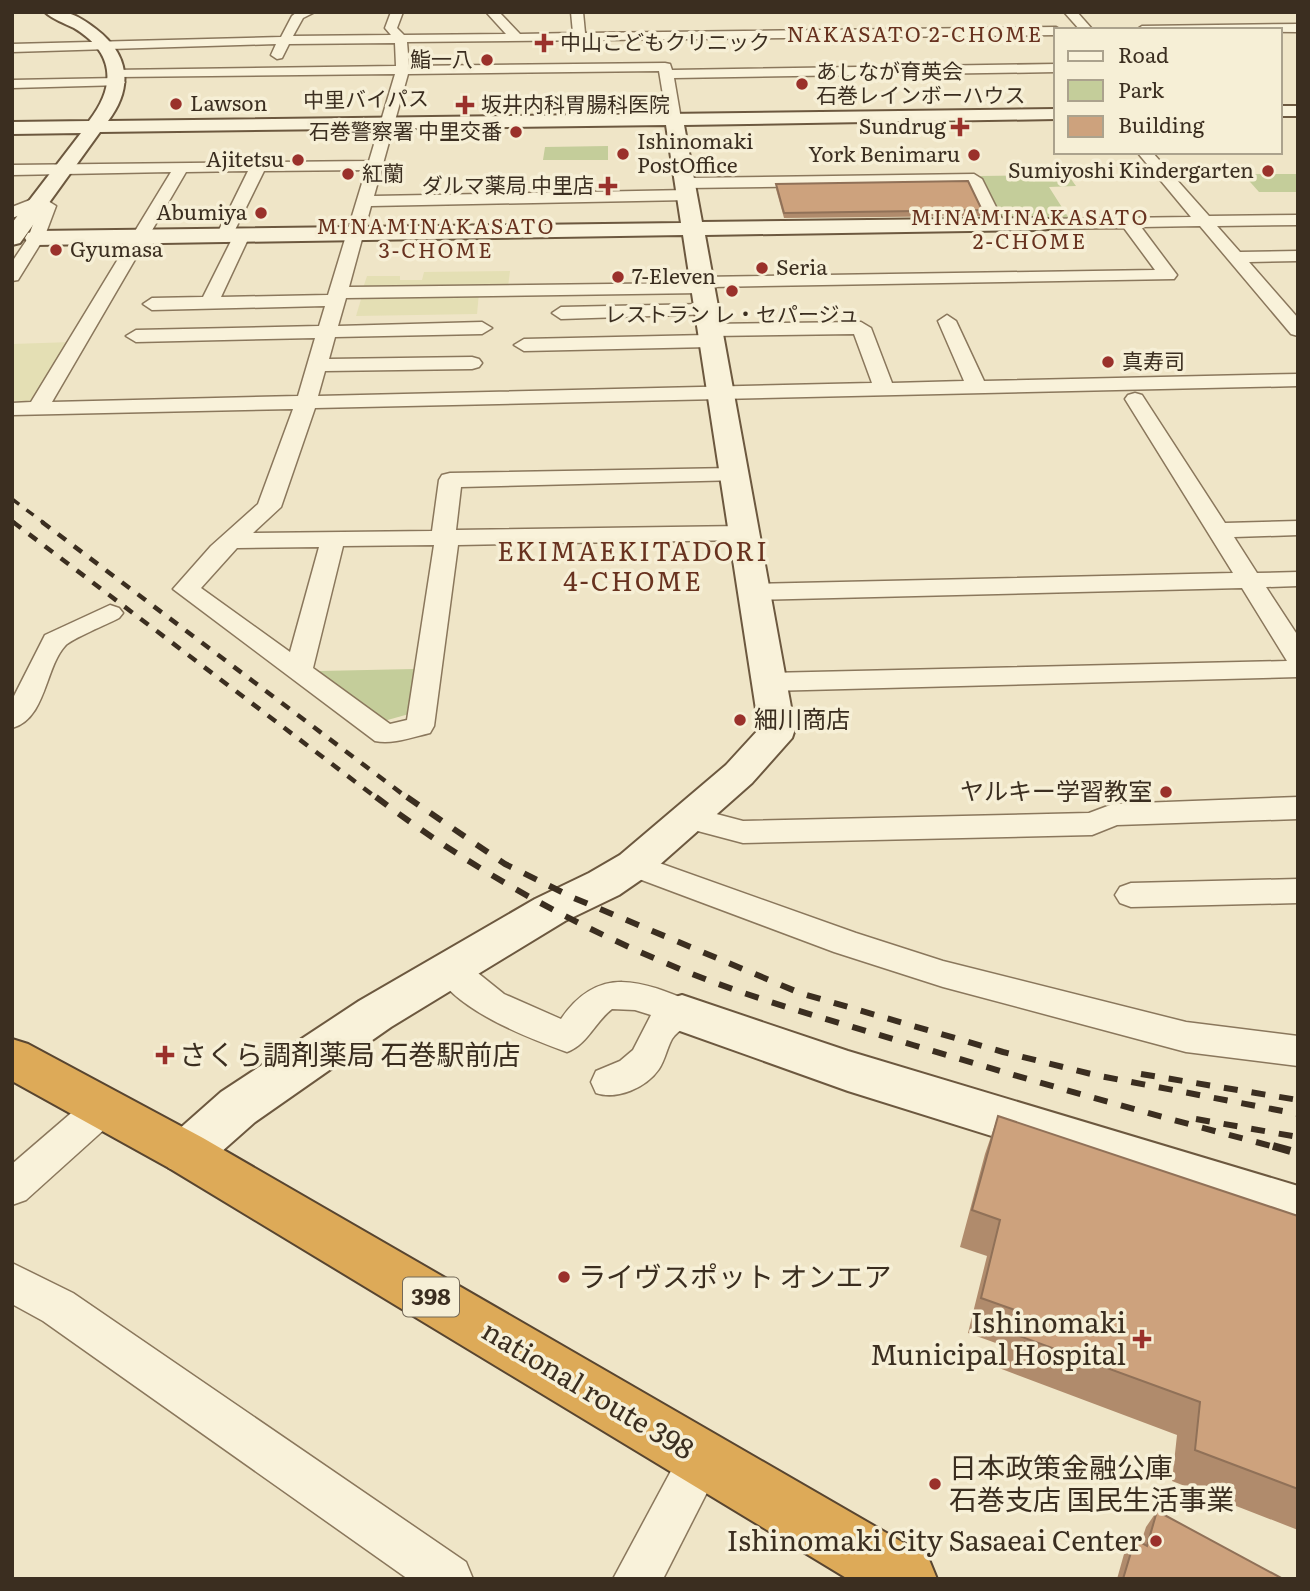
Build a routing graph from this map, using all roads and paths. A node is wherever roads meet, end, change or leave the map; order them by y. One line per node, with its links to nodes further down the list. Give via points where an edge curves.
1 (397, 12): 17 (street, via 391,28)
2 (492, 12): 16 (street)
3 (577, 12): 15 (street)
4 (1070, 12): 11 (street)
5 (60, 13): 20 (street)
6 (298, 14): 18 (street)
7 (760, 16): 13 (street)
8 (826, 16): 22 (street)
9 (657, 22): 14 (street)
10 (1032, 26): 12 (street); 19 (street); 22 (street, via 904,33)
11 (1085, 28)
12 (1054, 31)
13 (766, 35): 14 (street); 22 (street); 27 (street)
14 (659, 36): 15 (street); 25 (street)
15 (579, 37): 16 (street)
16 (517, 38): 17 (street)
17 (401, 39): 18 (street); 24 (street)
18 (284, 41): 20 (street); 26 (street)
19 (1048, 44)
20 (105, 45): 21 (street); 28 (street)
21 (12, 48)
22 (845, 52): 23 (street, via 925,65); 27 (street)
23 (1054, 68)
24 (403, 69): 25 (street); 26 (street); 33 (street, via 391,86)
25 (666, 70): 27 (street); 32 (street)
26 (267, 71): 28 (street); 30 (street)
27 (780, 72)
28 (118, 77): 29 (street); 34 (street, via 113,100)
29 (12, 84)
30 (259, 88)
31 (1054, 114): 32 (street, 中里バイパス)
32 (674, 119): 33 (street, 中里バイパス); 43 (street)
33 (387, 123): 34 (street, 中里バイパス); 37 (street)
34 (94, 127): 35 (street, 中里バイパス); 41 (street)
35 (12, 128)
36 (1145, 154): 47 (street)
37 (375, 165): 38 (street); 42 (street)
38 (258, 167): 39 (street); 52 (street)
39 (181, 168): 41 (street); 53 (street)
40 (12, 170): 41 (street)
41 (64, 170): 44 (street)
42 (363, 201): 43 (street); 51 (street)
43 (689, 202): 50 (street); 50 (street, via 974,179); 51 (street); 62 (street)
44 (37, 205): 45 (street, via 22,206); 54 (street); 55 (street, via 48,206)
45 (12, 213)
46 (1298, 220): 47 (street)
47 (1204, 221): 48 (street); 57 (street)
48 (1129, 223): 49 (street); 62 (street, via 1168,275)
49 (1040, 224): 50 (street)
50 (997, 225)
51 (354, 234): 52 (street); 59 (street)
52 (233, 235): 53 (street); 60 (street)
53 (140, 237): 55 (street); 79 (street)
54 (12, 238)
55 (36, 238): 58 (street)
56 (1298, 256): 57 (street)
57 (1235, 257): 66 (street)
58 (12, 276)
59 (336, 297): 60 (street); 62 (street); 67 (street)
60 (209, 303): 61 (street)
61 (152, 304)
62 (706, 310): 63 (street); 69 (street); 74 (street, via 861,328); 77 (street)
63 (561, 313)
64 (947, 321): 73 (street)
65 (482, 328): 67 (street)
66 (1298, 330)
67 (326, 332): 68 (street); 71 (street)
68 (136, 336)
69 (524, 345)
70 (472, 363): 71 (street)
71 (316, 365): 80 (street)
72 (1298, 380): 73 (street)
73 (977, 387): 74 (street)
74 (884, 389): 77 (street)
75 (1298, 396): 76 (street)
76 (1135, 399): 77 (street); 84 (street)
77 (720, 401): 80 (street); 82 (street)
78 (12, 409): 79 (street)
79 (37, 409): 80 (street)
80 (304, 409): 81 (street); 88 (street, via 269,507)
81 (12, 419)
82 (733, 475): 85 (street); 86 (street, via 450,480)
83 (1298, 528): 84 (street)
84 (1217, 530): 90 (street)
85 (743, 533): 86 (street); 91 (street)
86 (444, 539): 87 (street); 94 (street, via 420,726 385,734)
87 (333, 540): 88 (street); 94 (street)
88 (231, 541): 94 (street, via 186,589)
89 (1298, 579): 90 (street)
90 (1249, 580): 91 (street); 93 (street)
91 (753, 592): 96 (street)
92 (110, 613): 97 (street, via 54,641 22,708)
93 (1298, 657)
94 (299, 670)
95 (1298, 670): 96 (street)
96 (768, 682): 99 (street, via 777,729 774,738)
97 (12, 719)
98 (1298, 808): 99 (street, via 1113,815 1092,824 743,832)
99 (686, 817): 100 (street)
100 (634, 865): 103 (street); 105 (street, via 943,974 1186,1037)
101 (1298, 891): 102 (street)
102 (1131, 895)
103 (451, 970): 104 (street, via 492,1004 567,1037 591,1005 609,995 644,997); 109 (street, via 376,1014 238,1107)
104 (682, 1013): 107 (street, via 659,1027 641,1066); 111 (street, via 848,1071)
105 (1298, 1051)
106 (12, 1058): 108 (highway, national route 398 / 398)
107 (609, 1082)
108 (104, 1107): 109 (highway, national route 398 / 398); 110 (street)
109 (186, 1153): 113 (highway, national route 398 / 398)
110 (12, 1188)
111 (1298, 1209)
112 (12, 1282): 114 (street, via 58,1307)
113 (702, 1459): 115 (street); 116 (highway, national route 398 / 398)
114 (449, 1579)
115 (636, 1579)
116 (906, 1579)

